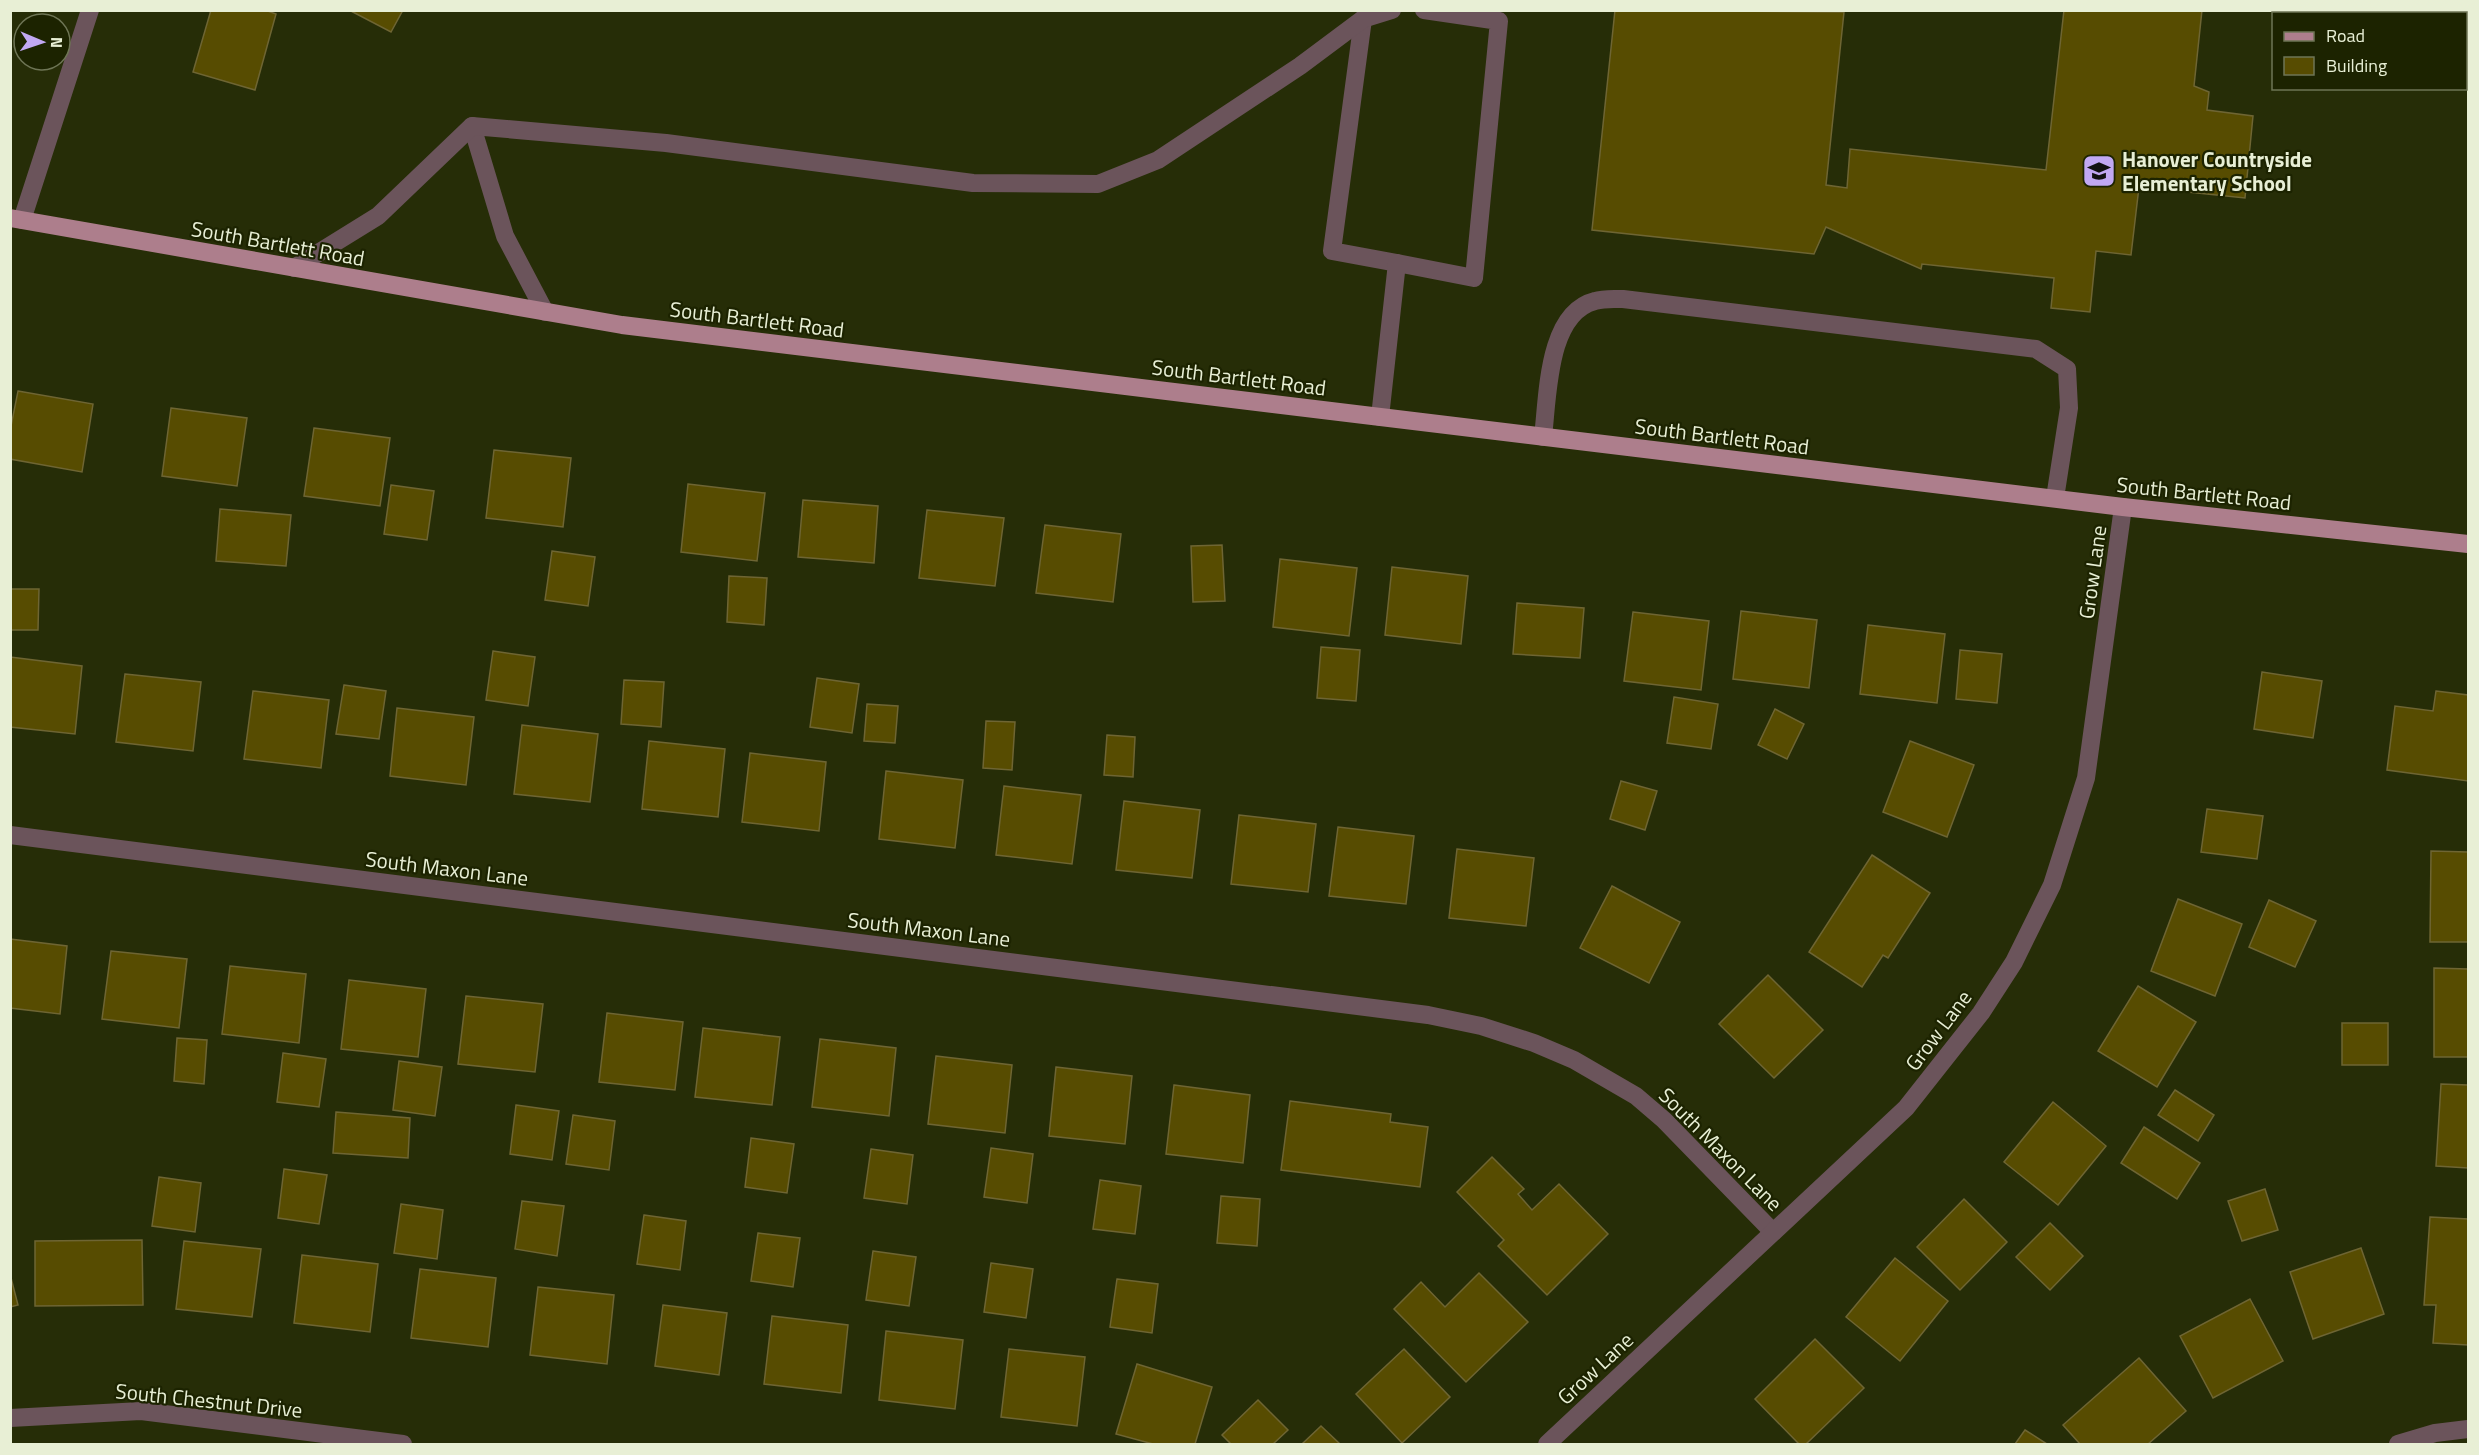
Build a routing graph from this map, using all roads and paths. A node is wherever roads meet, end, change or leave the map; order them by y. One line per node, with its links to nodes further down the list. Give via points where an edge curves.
1 (90, 10): 6 (street)
2 (1392, 10): 4 (street)
3 (1424, 10): 7 (street, via 1499,21 1474,278)
4 (1363, 19): 5 (street, via 1300,66 1158,160 1098,184 973,183 666,143); 7 (street, via 1332,250)
5 (472, 126): 8 (street, via 378,216); 9 (street, via 506,236)
6 (16, 219): 8 (main road, South Bartlett Road)
7 (1397, 262): 10 (street)
8 (294, 268): 9 (main road, South Bartlett Road)
9 (545, 312): 10 (main road, South Bartlett Road, via 633,327)
10 (1380, 417): 11 (main road, South Bartlett Road)
11 (1543, 437): 12 (main road, South Bartlett Road); 12 (street, via 1556,344 1569,316 1594,301 1623,299 2036,350 2067,369 2069,408)
12 (2055, 498): 13 (main road, South Bartlett Road)
13 (2123, 507): 14 (main road, South Bartlett Road); 16 (street, Grow Lane, via 2086,778 2048,894 2014,962 1947,1059 1906,1108)
14 (2469, 544)
15 (10, 835): 16 (street, South Maxon Lane, via 1428,1015 1481,1026 1574,1060 1636,1096)
16 (1773, 1232): 20 (street, Grow Lane)
17 (10, 1418): 19 (street, South Chestnut Drive, via 141,1411)
18 (2469, 1429): 21 (street, via 2435,1433)
19 (403, 1444)
20 (1547, 1444)
21 (2398, 1444)

